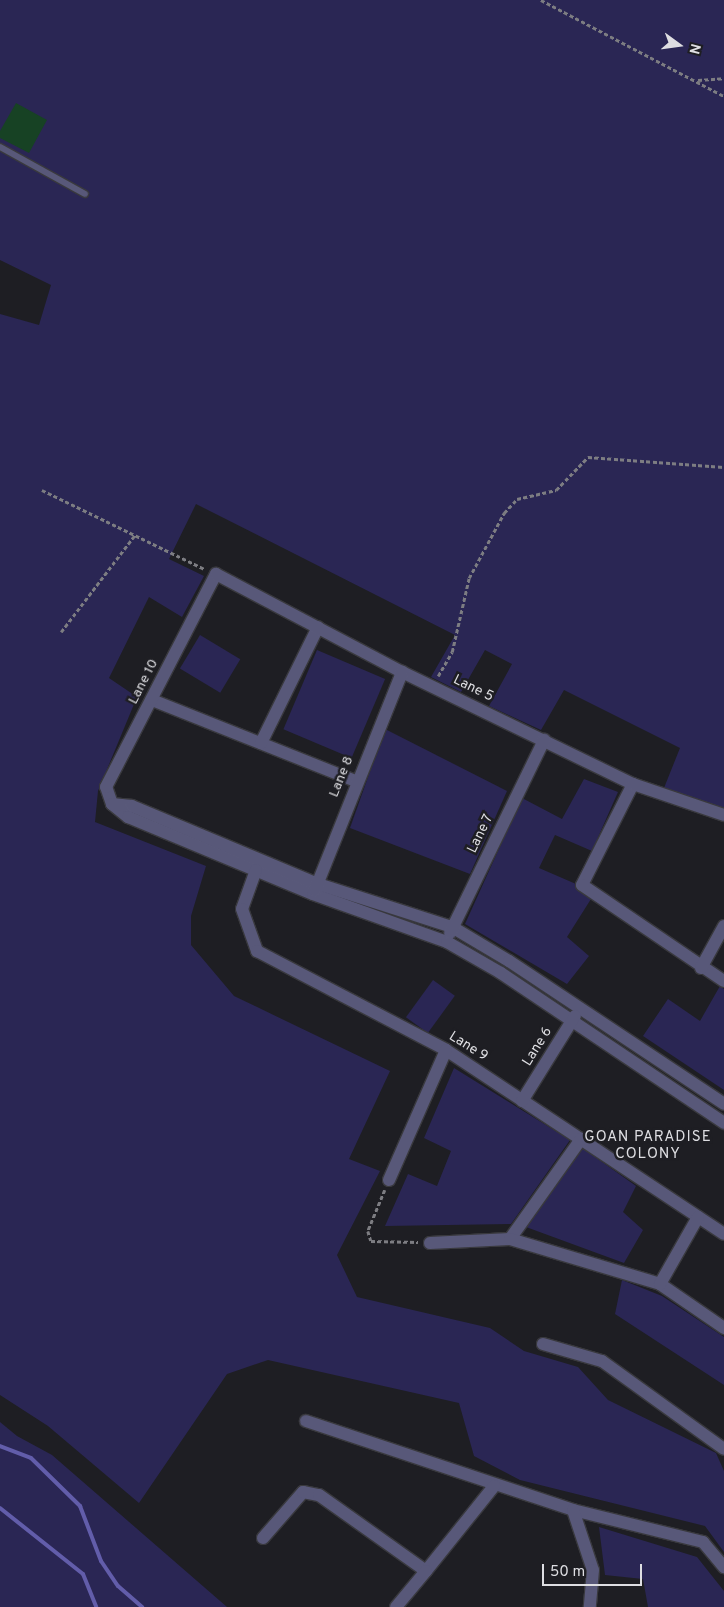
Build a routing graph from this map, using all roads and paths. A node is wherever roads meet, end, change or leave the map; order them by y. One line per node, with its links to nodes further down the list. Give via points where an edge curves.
1 (541, 0): 3 (path)
2 (724, 78): 3 (path)
3 (698, 80): 4 (path)
4 (724, 96)
5 (0, 147): 6 (lane)
6 (85, 194)
7 (724, 467): 14 (path, via 588,457 556,490 517,499 504,513 469,578 452,652)
8 (42, 490): 9 (path)
9 (135, 535): 10 (path); 12 (path)
10 (216, 574): 11 (street, Lane 5); 15 (street, Lane 10)
11 (318, 627): 13 (street, Lane 5); 17 (street)
12 (61, 632)
13 (402, 672): 14 (street, Lane 5); 18 (street, Lane 8)
14 (432, 686): 16 (street, Lane 5)
15 (152, 700): 17 (street); 20 (street, Lane 10, via 106,787)
16 (544, 740): 19 (street, Lane 5); 25 (street, Lane 7)
17 (261, 743): 18 (street)
18 (356, 782): 23 (street, Lane 8)
19 (633, 784): 21 (street, Lane 5); 27 (street, via 582,885)
20 (112, 804): 22 (street, via 128,817); 23 (street, via 132,806)
21 (724, 815)
22 (256, 870): 23 (street); 31 (street, Lane 9, via 242,910 256,951)
23 (315, 889): 25 (street); 26 (street)
24 (724, 926): 27 (street)
25 (452, 927): 26 (street, Lane 7); 29 (street, via 509,961)
26 (447, 942): 30 (street, via 501,973)
27 (701, 968): 28 (street)
28 (724, 981)
29 (579, 1010): 30 (street, Lane 6); 33 (street)
30 (571, 1023): 32 (street, Lane 6); 34 (street)
31 (446, 1050): 32 (street, Lane 9); 36 (street)
32 (522, 1101): 35 (street, Lane 9)
33 (724, 1104)
34 (724, 1123)
35 (581, 1139): 37 (street, Lane 9); 39 (street)
36 (389, 1180): 40 (path, via 368,1231 371,1241)
37 (698, 1217): 38 (street, Lane 9); 41 (street)
38 (724, 1234)
39 (510, 1239): 40 (street); 41 (street)
40 (430, 1242)
41 (660, 1284): 42 (street)
42 (724, 1328)
43 (543, 1344): 45 (street, via 602,1361)
44 (306, 1421): 46 (street)
45 (724, 1449)
46 (494, 1486): 47 (street); 50 (street)
47 (573, 1510): 49 (street, via 703,1542); 52 (street, via 593,1570)
48 (263, 1538): 50 (street, via 303,1492 319,1495)
49 (724, 1567)
50 (426, 1571): 51 (street)
51 (396, 1607)
52 (590, 1607)

